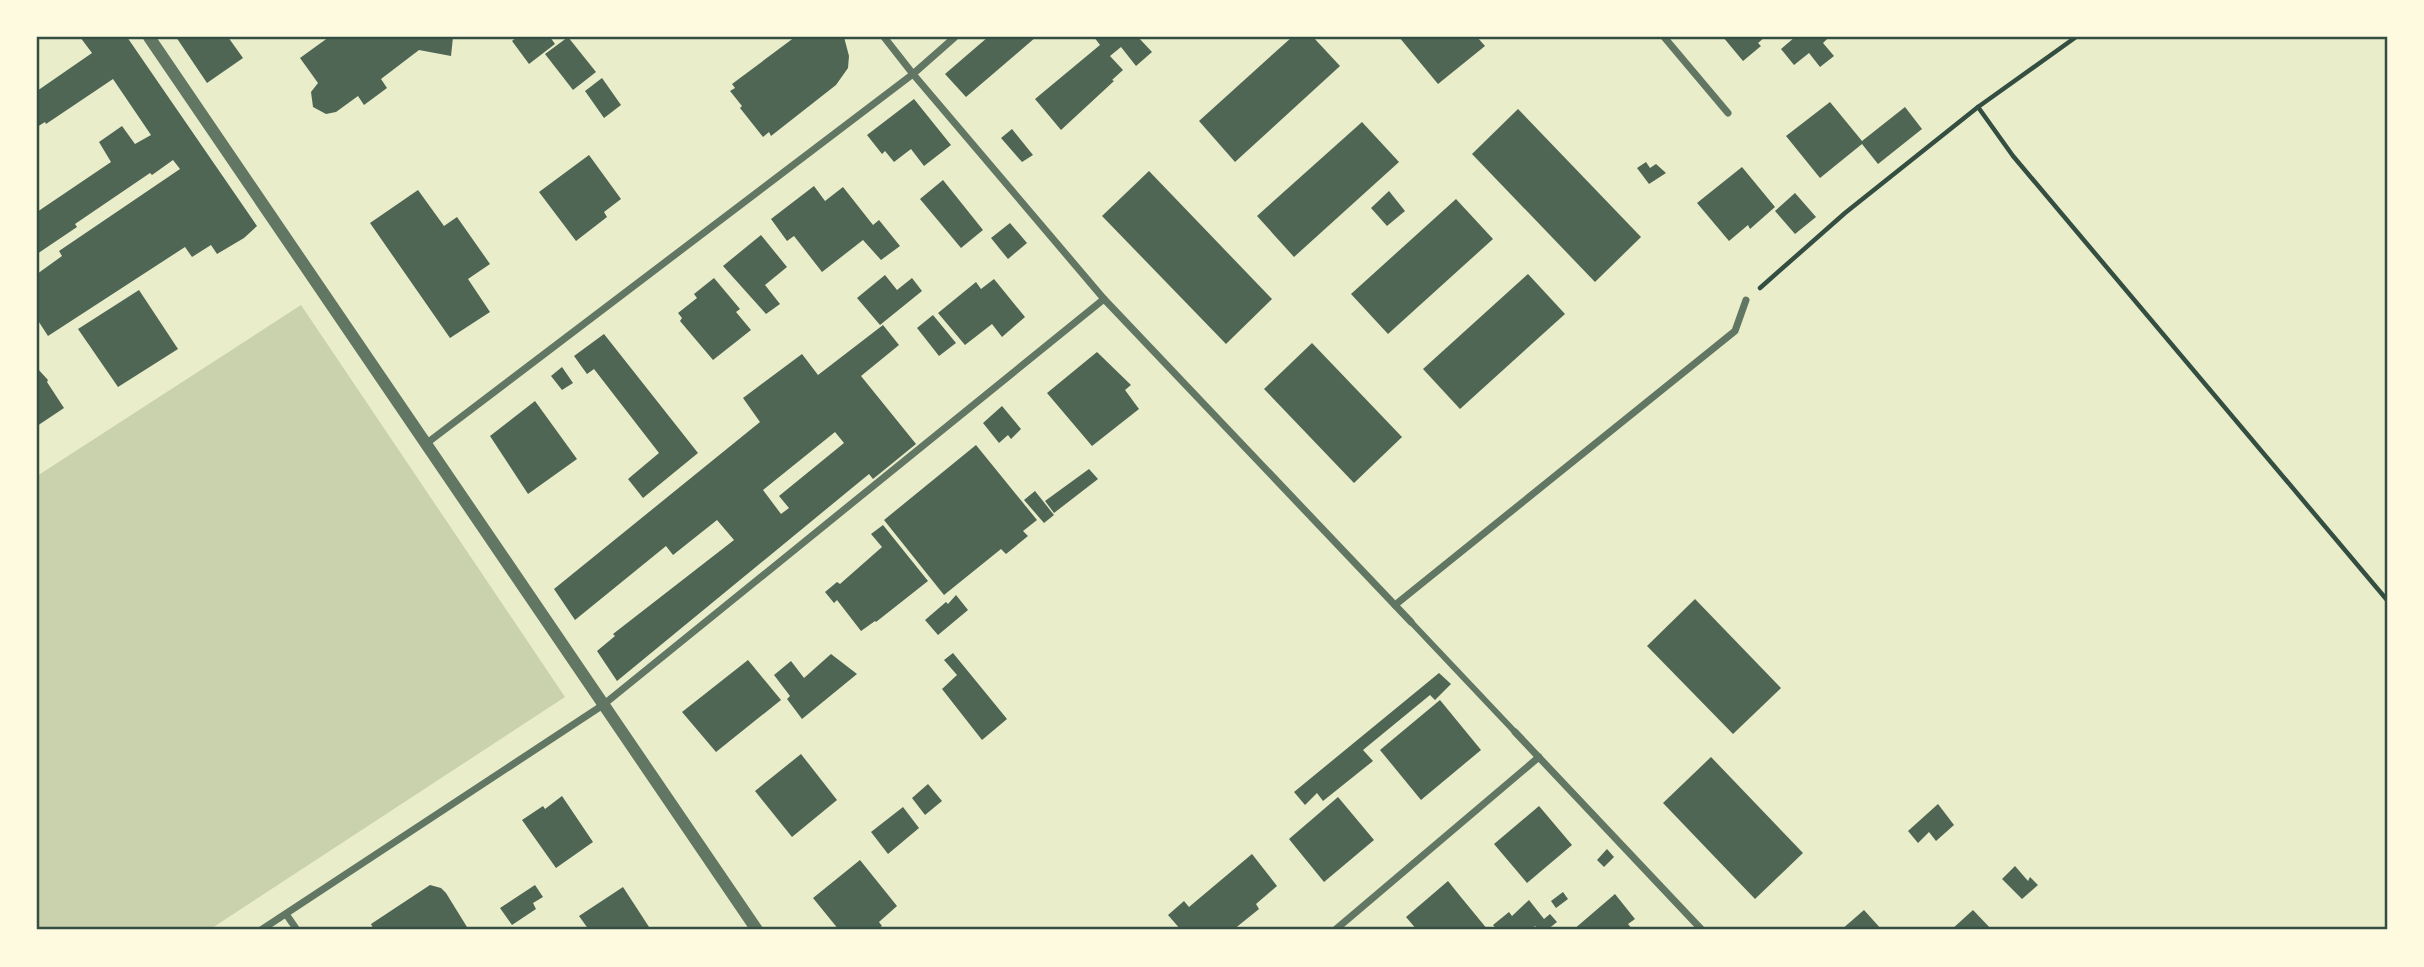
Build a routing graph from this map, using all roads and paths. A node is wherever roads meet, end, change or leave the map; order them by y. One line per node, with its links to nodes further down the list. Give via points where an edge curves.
1 (149, 37): 11 (street)
2 (884, 37): 6 (street)
3 (955, 37): 6 (street)
4 (1664, 37): 8 (street)
5 (2076, 37): 7 (path)
6 (913, 74): 9 (street); 11 (street)
7 (1978, 107): 10 (path); 12 (path, via 2013,156)
8 (1728, 113)
9 (1104, 299): 13 (street); 15 (street)
10 (1746, 300): 13 (street, via 1735,331)
11 (427, 443): 15 (street)
12 (2387, 600)
13 (1395, 605): 14 (street)
14 (1411, 622): 16 (street)
15 (603, 705): 18 (street); 21 (street)
16 (1515, 732): 17 (street)
17 (1539, 757): 22 (street); 23 (street)
18 (286, 914): 19 (street); 20 (street)
19 (261, 930)
20 (297, 930)
21 (757, 930)
22 (1335, 930)
23 (1702, 930)

